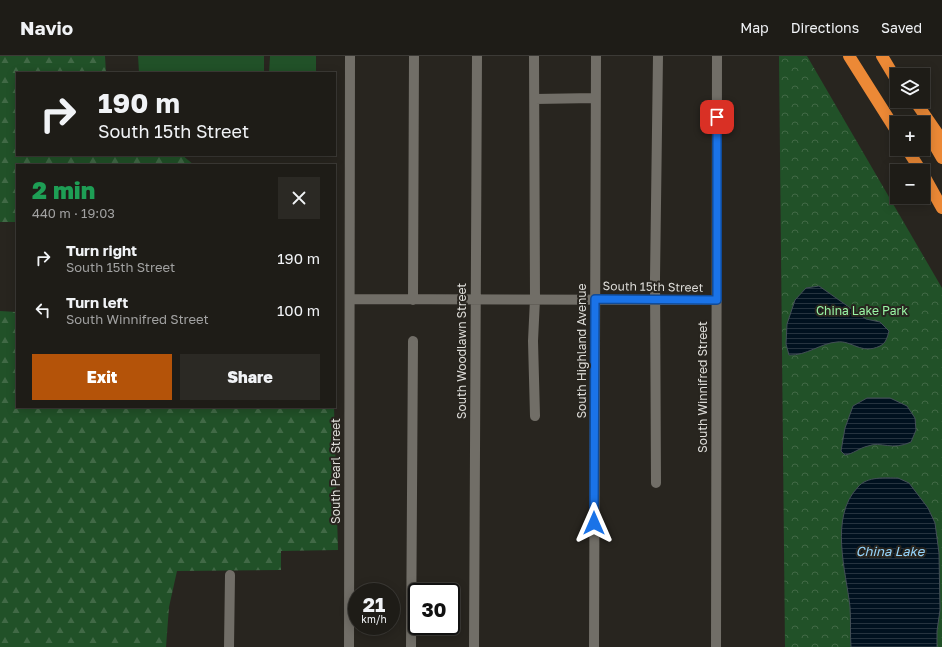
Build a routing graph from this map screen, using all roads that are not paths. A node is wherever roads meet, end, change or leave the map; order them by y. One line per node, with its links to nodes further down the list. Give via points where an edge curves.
1 (350, 56): 21 (street, South Pearl Street)
2 (414, 56): 24 (street)
3 (477, 56): 25 (street, South Woodlawn Street)
4 (534, 56): 13 (street)
5 (596, 56): 12 (street, South Highland Avenue)
6 (658, 56): 26 (street)
7 (717, 56): 27 (street, South Winnifred Street)
8 (850, 56): 15 (highway)
9 (883, 56): 10 (highway); 11 (highway)
10 (890, 68)
11 (892, 68)
12 (596, 98): 13 (street); 23 (street, South Highland Avenue)
13 (535, 99): 22 (street)
14 (920, 108): 17 (highway)
15 (890, 121)
16 (930, 138): 18 (highway)
17 (942, 140)
18 (942, 158)
19 (930, 187): 20 (highway)
20 (942, 208)
21 (350, 299): 24 (street, South 15th Street); 33 (street, South Pearl Street)
22 (535, 299): 23 (street, South 15th Street); 25 (street, South 15th Street); 29 (street)
23 (595, 299): 26 (street, South 15th Street); 36 (street, South Highland Avenue)
24 (413, 300): 25 (street, South 15th Street)
25 (476, 300): 35 (street, South Woodlawn Street)
26 (655, 300): 27 (street, South 15th Street); 30 (street)
27 (717, 300): 37 (street, South Winnifred Street)
28 (413, 341): 34 (street)
29 (535, 416)
30 (656, 483)
31 (230, 575): 32 (street)
32 (229, 647)
33 (349, 647)
34 (411, 647)
35 (474, 647)
36 (594, 647)
37 (716, 647)

